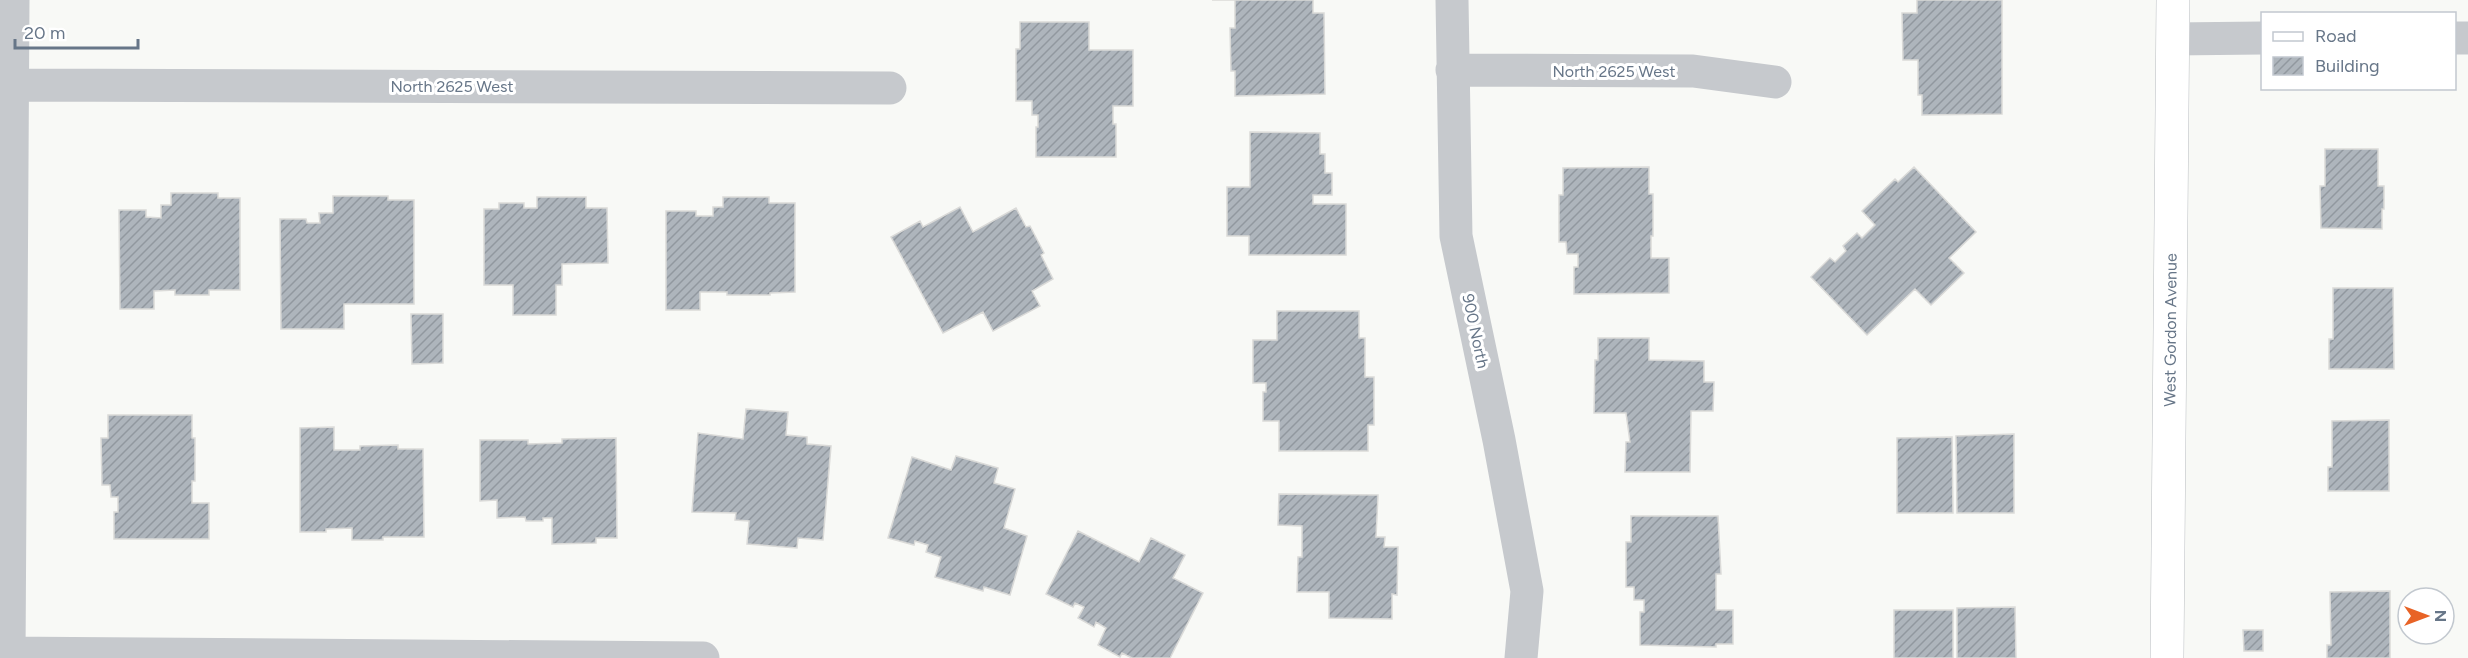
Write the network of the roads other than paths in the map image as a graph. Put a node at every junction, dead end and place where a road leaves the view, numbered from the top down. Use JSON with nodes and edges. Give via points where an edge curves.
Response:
{"nodes":[{"id":1,"x":13,"y":0,"type":"edge"},
{"id":2,"x":1452,"y":0,"type":"edge"},
{"id":3,"x":2173,"y":0,"type":"edge"},
{"id":4,"x":2261,"y":38,"type":"edge"},
{"id":5,"x":2173,"y":39,"type":"junction"},
{"id":6,"x":1452,"y":70,"type":"junction"},
{"id":7,"x":1775,"y":82,"type":"dead end"},
{"id":8,"x":13,"y":85,"type":"junction"},
{"id":9,"x":890,"y":88,"type":"dead end"},
{"id":10,"x":6,"y":655,"type":"edge"},
{"id":11,"x":603,"y":657,"type":"edge"},
{"id":12,"x":703,"y":658,"type":"edge"},
{"id":13,"x":1521,"y":658,"type":"edge"},
{"id":14,"x":2167,"y":658,"type":"edge"}],
"edges":[{"from":1,"to":8,"type":"street"},
{"from":2,"to":6,"type":"street","name":"900 North"},
{"from":3,"to":5,"type":"main road","name":"West Gordon Avenue"},
{"from":4,"to":5,"type":"street"},
{"from":5,"to":14,"type":"main road","name":"West Gordon Avenue"},
{"from":6,"to":7,"type":"street","name":"North 2625 West","via":[[1693,71]]},
{"from":6,"to":13,"type":"street","name":"900 North","via":[[1456,236],[1527,591]]},
{"from":8,"to":9,"type":"street","name":"North 2625 West"},
{"from":8,"to":10,"type":"street"},
{"from":10,"to":11,"type":"street"},
{"from":11,"to":12,"type":"street"}]}
